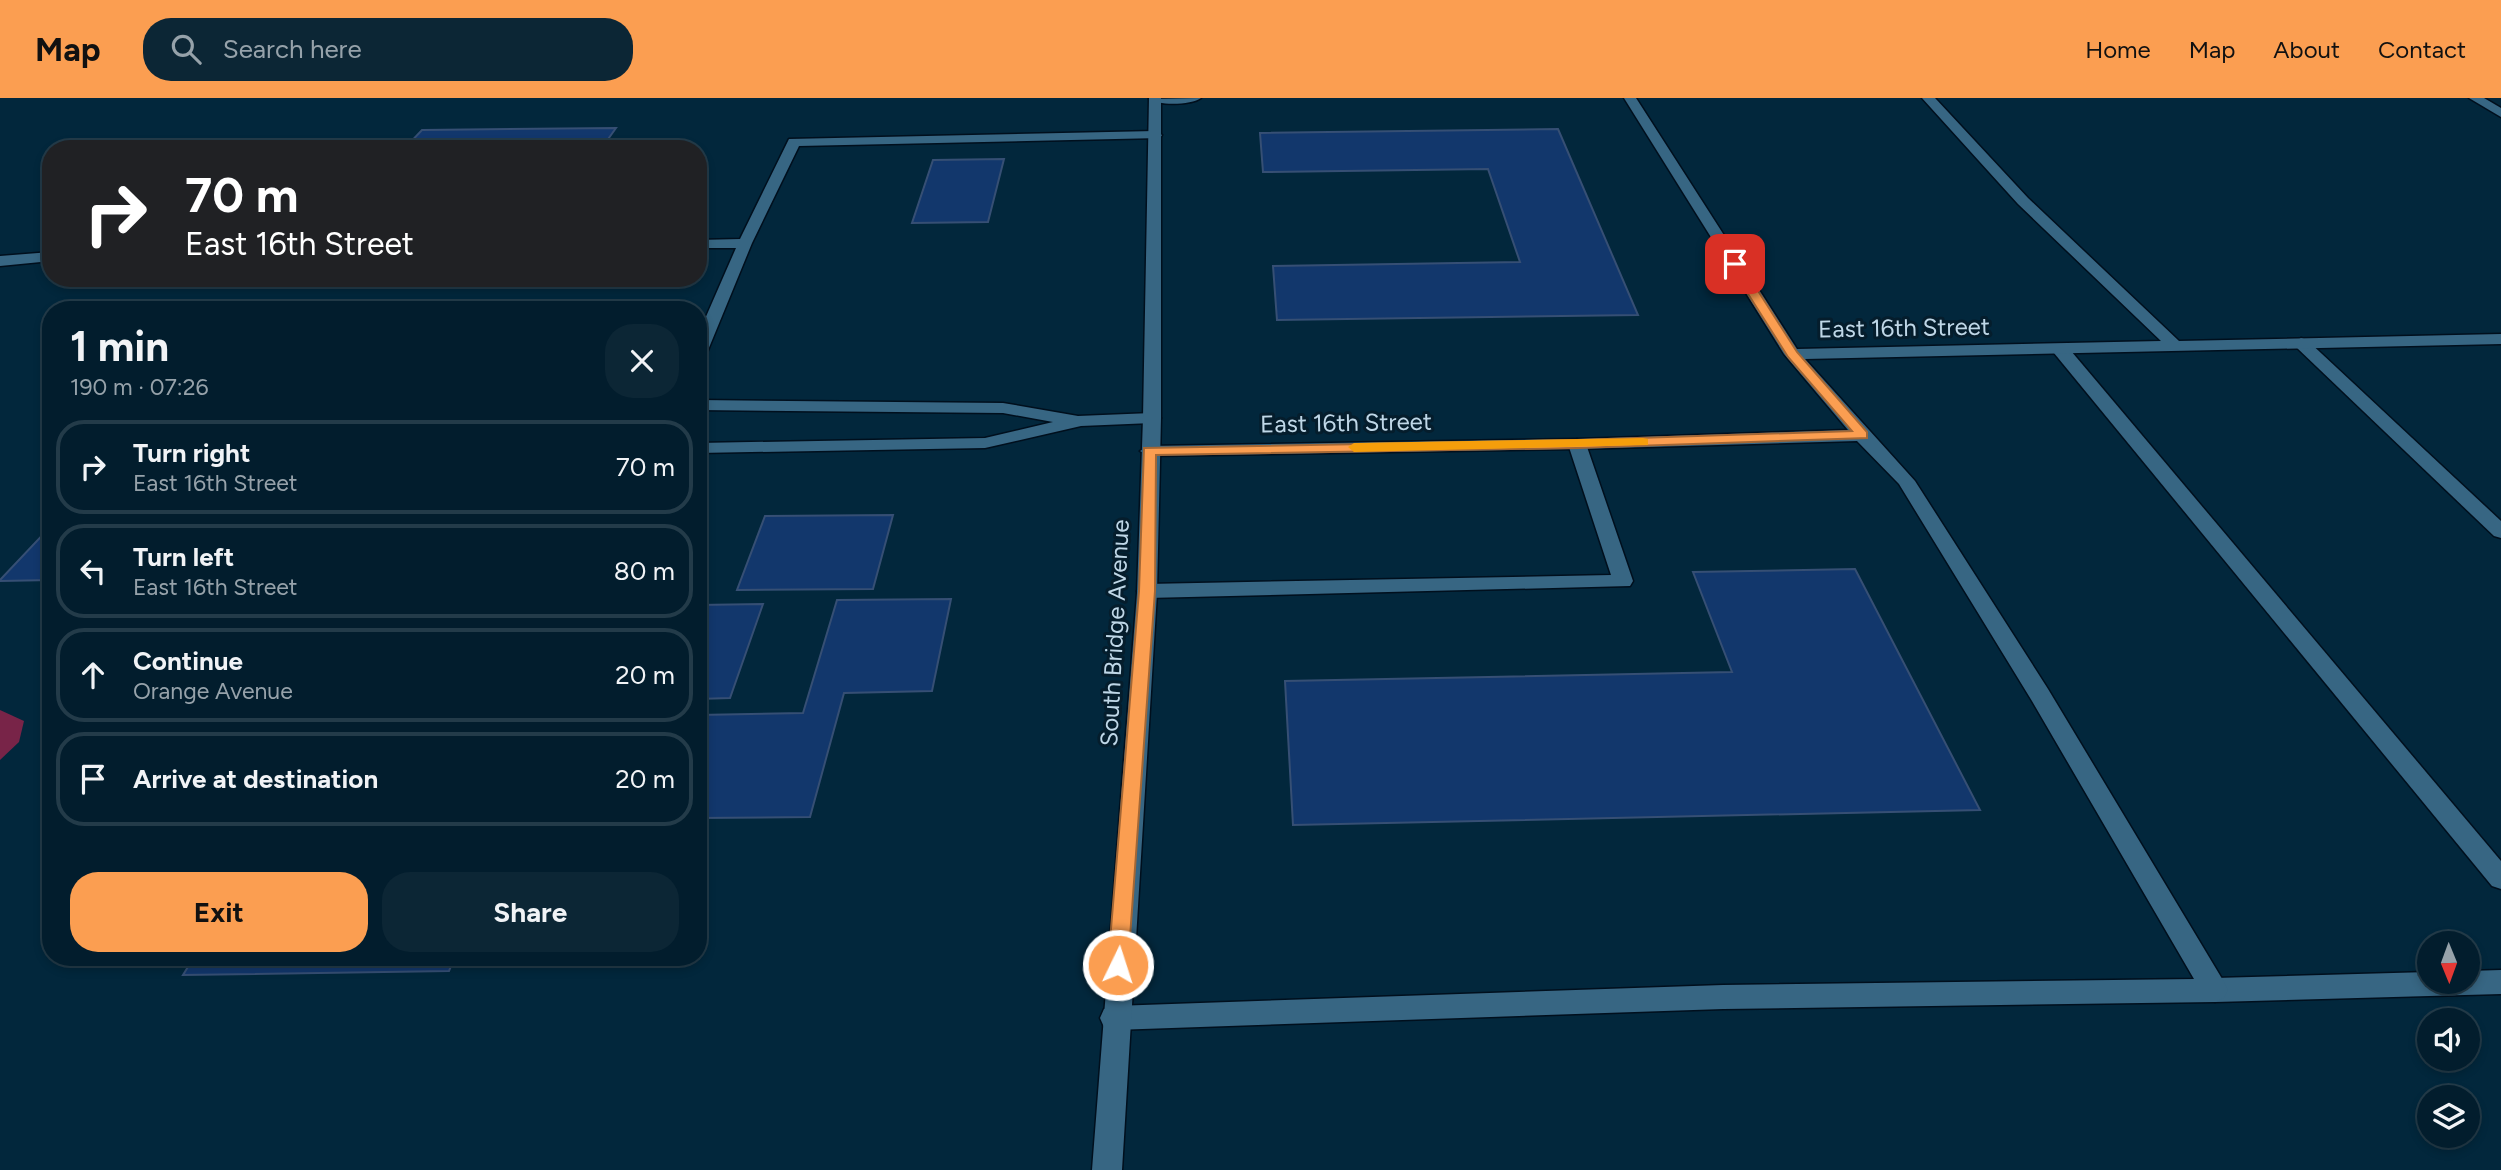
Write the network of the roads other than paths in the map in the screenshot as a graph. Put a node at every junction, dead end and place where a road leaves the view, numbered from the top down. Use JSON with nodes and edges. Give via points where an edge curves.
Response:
{"nodes":[{"id":1,"x":1155,"y":98,"type":"edge"},
{"id":2,"x":1195,"y":98,"type":"edge"},
{"id":3,"x":1630,"y":98,"type":"edge"},
{"id":4,"x":1928,"y":98,"type":"edge"},
{"id":5,"x":2475,"y":98,"type":"edge"},
{"id":6,"x":2501,"y":113,"type":"edge"},
{"id":7,"x":1155,"y":135,"type":"junction"},
{"id":8,"x":745,"y":243,"type":"junction"},
{"id":9,"x":707,"y":244,"type":"edge"},
{"id":10,"x":42,"y":257,"type":"edge"},
{"id":11,"x":0,"y":261,"type":"edge"},
{"id":12,"x":707,"y":334,"type":"edge"},
{"id":13,"x":2501,"y":339,"type":"edge"},
{"id":14,"x":2301,"y":343,"type":"junction"},
{"id":15,"x":2176,"y":347,"type":"junction"},
{"id":16,"x":2060,"y":349,"type":"junction"},
{"id":17,"x":1792,"y":354,"type":"junction"},
{"id":18,"x":707,"y":405,"type":"edge"},
{"id":19,"x":1152,"y":418,"type":"junction"},
{"id":20,"x":1080,"y":421,"type":"junction"},
{"id":21,"x":1862,"y":435,"type":"junction"},
{"id":22,"x":1577,"y":444,"type":"junction"},
{"id":23,"x":707,"y":448,"type":"edge"},
{"id":24,"x":1149,"y":451,"type":"junction"},
{"id":25,"x":2501,"y":532,"type":"edge"},
{"id":26,"x":1147,"y":591,"type":"junction"},
{"id":27,"x":2501,"y":879,"type":"edge"},
{"id":28,"x":2501,"y":982,"type":"edge"},
{"id":29,"x":2215,"y":990,"type":"junction"},
{"id":30,"x":1114,"y":1018,"type":"junction"},
{"id":31,"x":1107,"y":1170,"type":"edge"}],
"edges":[{"from":1,"to":2,"type":"street"},
{"from":1,"to":7,"type":"street","name":"South Bridge Avenue"},
{"from":3,"to":17,"type":"street"},
{"from":4,"to":15,"type":"street","via":[[2023,201]]},
{"from":5,"to":6,"type":"street"},
{"from":7,"to":8,"type":"street","via":[[794,142]]},
{"from":7,"to":19,"type":"street","name":"South Bridge Avenue"},
{"from":8,"to":9,"type":"street"},
{"from":8,"to":12,"type":"street"},
{"from":10,"to":11,"type":"street"},
{"from":13,"to":14,"type":"street","name":"East 16th Street"},
{"from":14,"to":15,"type":"street","name":"East 16th Street"},
{"from":14,"to":25,"type":"street"},
{"from":15,"to":16,"type":"street","name":"East 16th Street"},
{"from":16,"to":17,"type":"street","name":"East 16th Street"},
{"from":16,"to":27,"type":"street"},
{"from":17,"to":21,"type":"street","name":"East 16th Street"},
{"from":18,"to":20,"type":"street","via":[[1003,408]]},
{"from":19,"to":20,"type":"street"},
{"from":19,"to":24,"type":"street","name":"South Bridge Avenue"},
{"from":20,"to":23,"type":"street","via":[[985,443]]},
{"from":21,"to":22,"type":"street","name":"East 16th Street"},
{"from":21,"to":29,"type":"street","via":[[1906,481]]},
{"from":22,"to":24,"type":"street","name":"East 16th Street"},
{"from":22,"to":26,"type":"street","via":[[1623,581]]},
{"from":24,"to":26,"type":"street","name":"South Bridge Avenue"},
{"from":26,"to":30,"type":"street","name":"South Bridge Avenue"},
{"from":28,"to":29,"type":"street"},
{"from":29,"to":30,"type":"street","via":[[1709,998]]},
{"from":30,"to":31,"type":"street","name":"South Bridge Avenue"}]}
